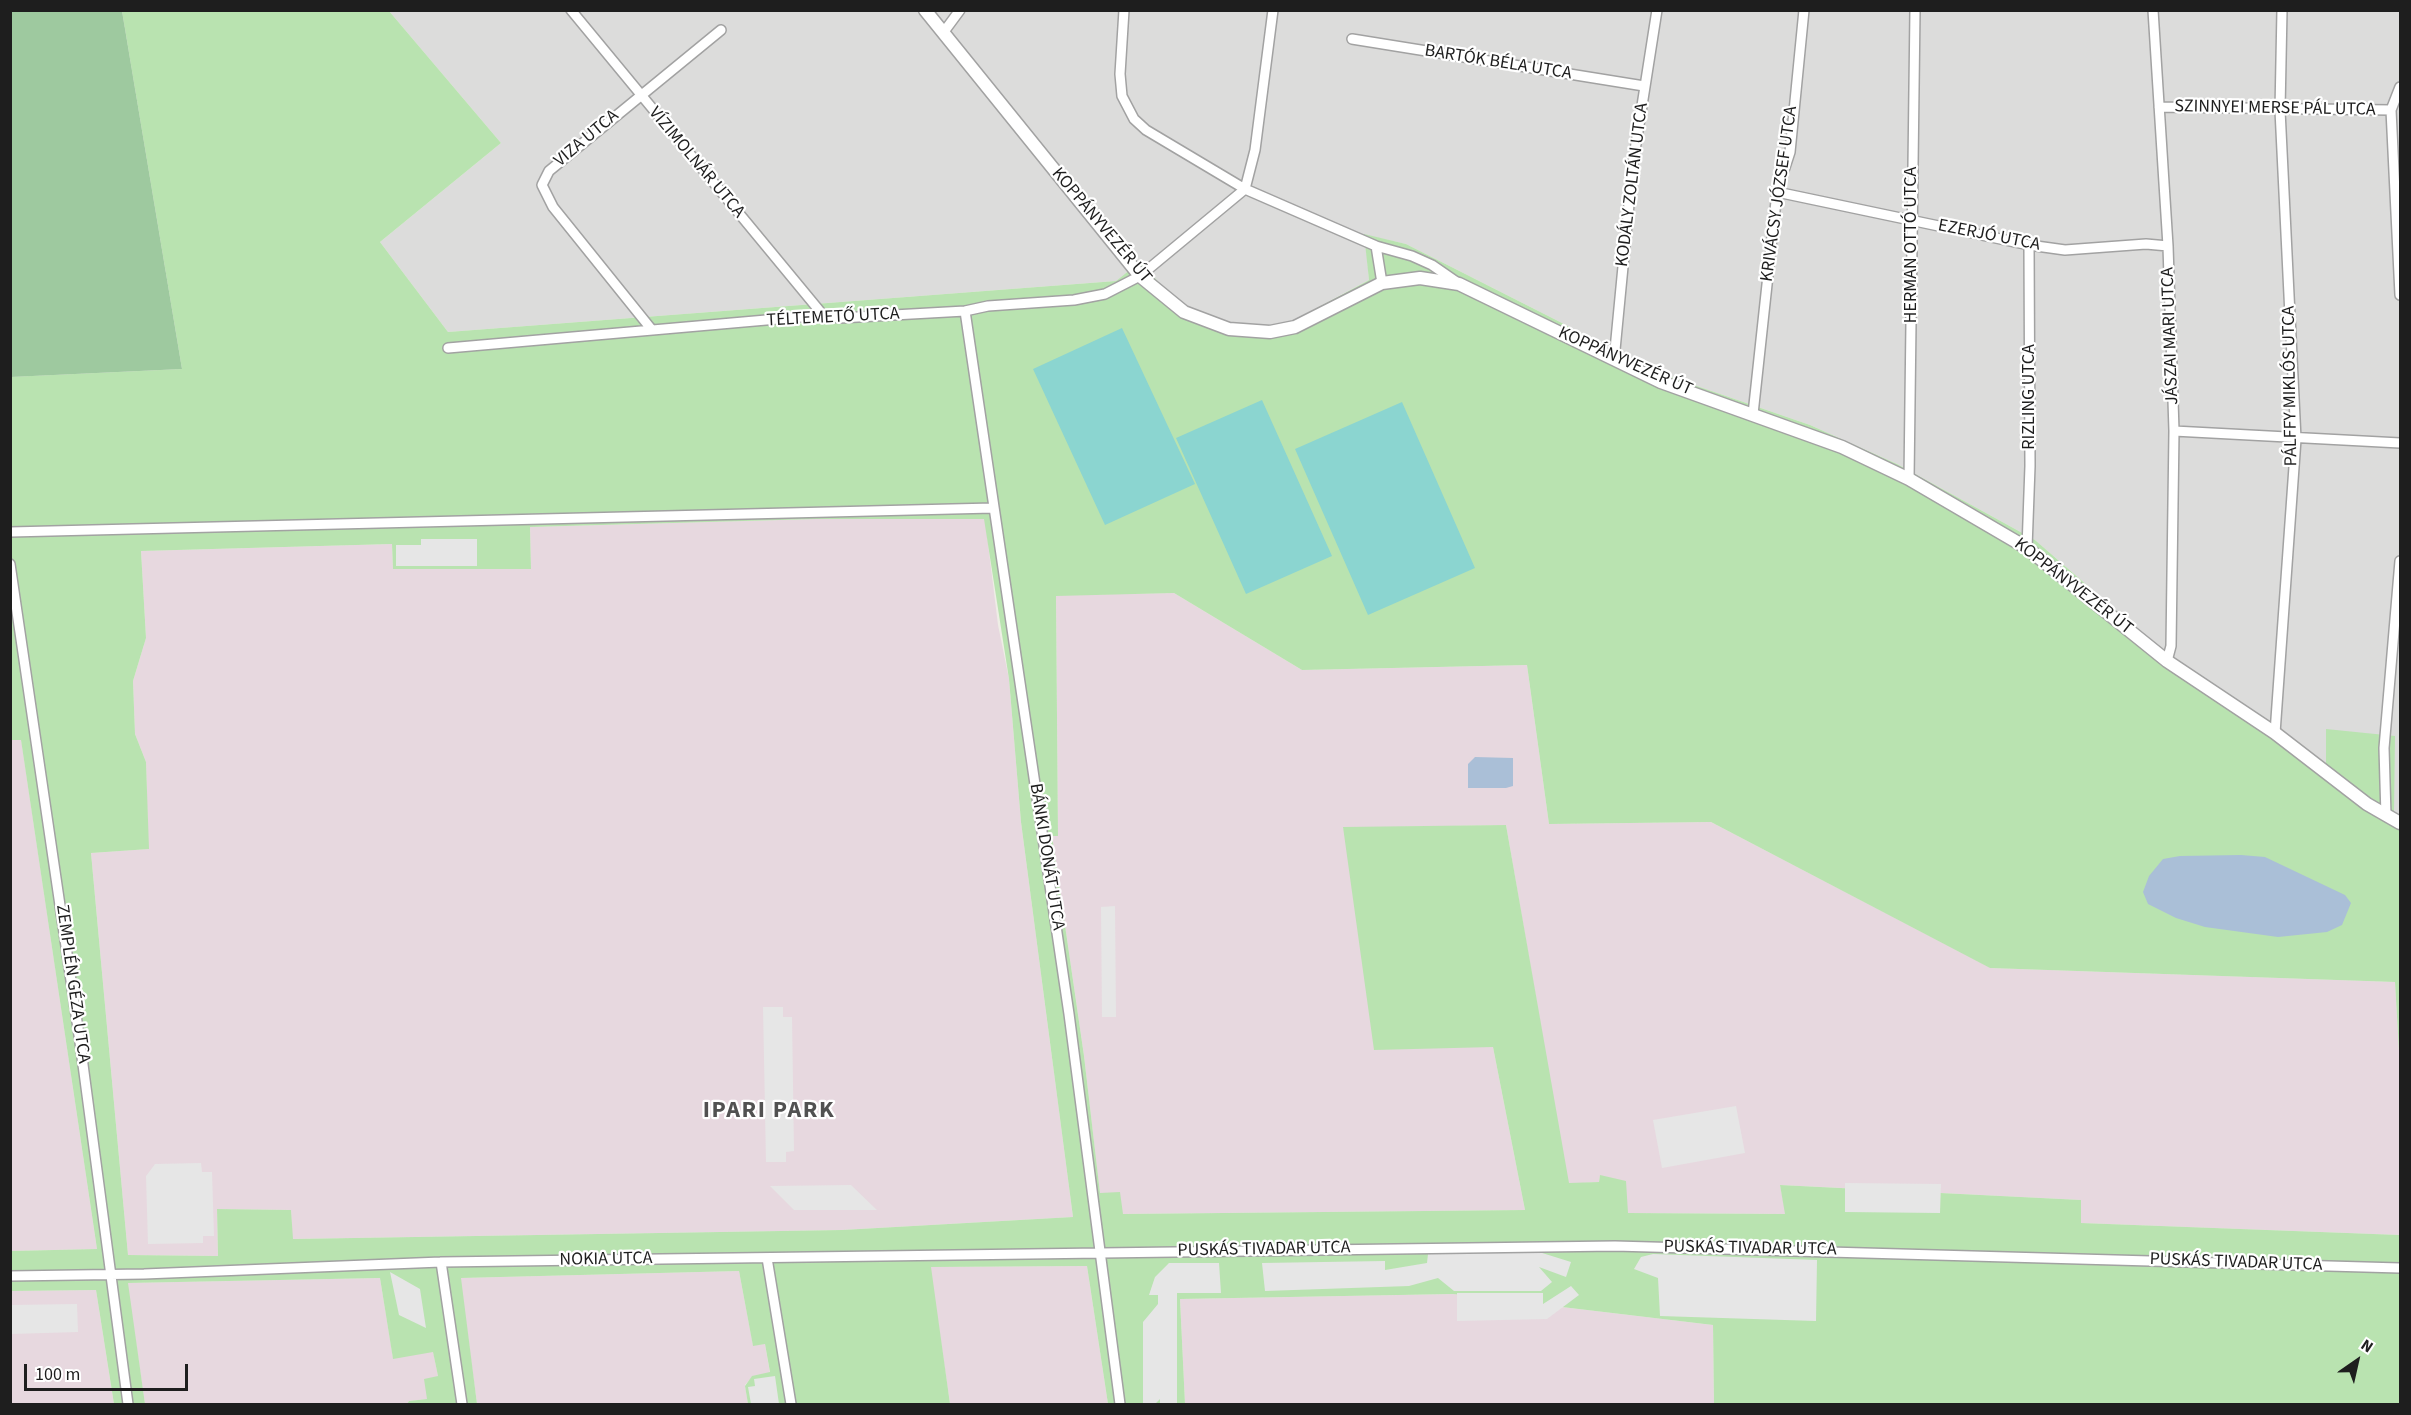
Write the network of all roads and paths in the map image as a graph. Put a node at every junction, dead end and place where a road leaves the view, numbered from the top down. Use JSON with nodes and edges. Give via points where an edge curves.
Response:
{"nodes":[{"id":1,"x":570,"y":10,"type":"edge"},
{"id":2,"x":925,"y":10,"type":"edge"},
{"id":3,"x":960,"y":10,"type":"edge"},
{"id":4,"x":1124,"y":10,"type":"edge"},
{"id":5,"x":1273,"y":10,"type":"edge"},
{"id":6,"x":1657,"y":10,"type":"edge"},
{"id":7,"x":1804,"y":10,"type":"edge"},
{"id":8,"x":1916,"y":10,"type":"edge"},
{"id":9,"x":2153,"y":10,"type":"edge"},
{"id":10,"x":2282,"y":10,"type":"edge"},
{"id":11,"x":721,"y":30,"type":"dead end"},
{"id":12,"x":943,"y":33,"type":"junction"},
{"id":13,"x":1352,"y":39,"type":"dead end"},
{"id":14,"x":1644,"y":86,"type":"junction"},
{"id":15,"x":2400,"y":90,"type":"edge"},
{"id":16,"x":639,"y":95,"type":"junction"},
{"id":17,"x":2160,"y":107,"type":"junction"},
{"id":18,"x":2280,"y":110,"type":"junction"},
{"id":19,"x":2391,"y":110,"type":"junction"},
{"id":20,"x":1245,"y":189,"type":"junction"},
{"id":21,"x":1777,"y":192,"type":"junction"},
{"id":22,"x":1913,"y":221,"type":"junction"},
{"id":23,"x":2029,"y":245,"type":"junction"},
{"id":24,"x":1376,"y":246,"type":"junction"},
{"id":25,"x":2168,"y":246,"type":"junction"},
{"id":26,"x":1140,"y":276,"type":"junction"},
{"id":27,"x":1382,"y":283,"type":"junction"},
{"id":28,"x":1459,"y":284,"type":"junction"},
{"id":29,"x":2400,"y":295,"type":"edge"},
{"id":30,"x":965,"y":311,"type":"junction"},
{"id":31,"x":823,"y":315,"type":"junction"},
{"id":32,"x":652,"y":330,"type":"junction"},
{"id":33,"x":448,"y":348,"type":"dead end"},
{"id":34,"x":1614,"y":360,"type":"junction"},
{"id":35,"x":1753,"y":414,"type":"junction"},
{"id":36,"x":2174,"y":431,"type":"junction"},
{"id":37,"x":2296,"y":439,"type":"junction"},
{"id":38,"x":2400,"y":443,"type":"edge"},
{"id":39,"x":1909,"y":479,"type":"junction"},
{"id":40,"x":993,"y":508,"type":"junction"},
{"id":41,"x":10,"y":532,"type":"edge"},
{"id":42,"x":2027,"y":548,"type":"junction"},
{"id":43,"x":2400,"y":561,"type":"edge"},
{"id":44,"x":10,"y":564,"type":"edge"},
{"id":45,"x":2167,"y":661,"type":"junction"},
{"id":46,"x":2275,"y":733,"type":"junction"},
{"id":47,"x":2386,"y":816,"type":"junction"},
{"id":48,"x":2400,"y":823,"type":"edge"},
{"id":49,"x":1100,"y":1254,"type":"junction"},
{"id":50,"x":767,"y":1258,"type":"junction"},
{"id":51,"x":441,"y":1262,"type":"junction"},
{"id":52,"x":2400,"y":1268,"type":"edge"},
{"id":53,"x":112,"y":1275,"type":"junction"},
{"id":54,"x":10,"y":1276,"type":"edge"},
{"id":55,"x":129,"y":1404,"type":"edge"},
{"id":56,"x":462,"y":1404,"type":"edge"},
{"id":57,"x":791,"y":1404,"type":"edge"},
{"id":58,"x":1120,"y":1404,"type":"edge"}],
"edges":[{"from":1,"to":16,"type":"street","name":"VÍZIMOLNÁR UTCA"},
{"from":2,"to":12,"type":"street","name":"KOPPÁNYVEZÉR ÚT"},
{"from":3,"to":12,"type":"street"},
{"from":4,"to":20,"type":"street","via":[[1121,88],[1134,119],[1162,142]]},
{"from":5,"to":20,"type":"street","via":[[1255,150]]},
{"from":6,"to":14,"type":"street","name":"KODÁLY ZOLTÁN UTCA"},
{"from":7,"to":21,"type":"street","name":"KRIVÁCSY JÓZSEF UTCA","via":[[1790,152]]},
{"from":8,"to":22,"type":"street","name":"HERMAN OTTÓ UTCA"},
{"from":9,"to":17,"type":"street","name":"JÁSZAI MARI UTCA"},
{"from":10,"to":18,"type":"street","name":"PÁLFFY MIKLÓS UTCA"},
{"from":11,"to":16,"type":"street","name":"VIZA UTCA"},
{"from":12,"to":26,"type":"street","name":"KOPPÁNYVEZÉR ÚT"},
{"from":13,"to":14,"type":"street","name":"BARTÓK BÉLA UTCA"},
{"from":14,"to":34,"type":"street","name":"KODÁLY ZOLTÁN UTCA","via":[[1632,163]]},
{"from":15,"to":19,"type":"street"},
{"from":16,"to":31,"type":"street","name":"VÍZIMOLNÁR UTCA"},
{"from":16,"to":32,"type":"street","name":"VIZA UTCA","via":[[549,171],[542,185],[553,207]]},
{"from":17,"to":18,"type":"street","name":"SZINNYEI MERSE PÁL UTCA"},
{"from":17,"to":25,"type":"street","name":"JÁSZAI MARI UTCA"},
{"from":18,"to":19,"type":"street","name":"SZINNYEI MERSE PÁL UTCA"},
{"from":18,"to":37,"type":"street","name":"PÁLFFY MIKLÓS UTCA"},
{"from":19,"to":29,"type":"street"},
{"from":20,"to":24,"type":"street"},
{"from":20,"to":26,"type":"street","name":"TÉLTEMETŐ UTCA"},
{"from":21,"to":22,"type":"street","name":"EZERJÓ UTCA"},
{"from":21,"to":35,"type":"street","name":"KRIVÁCSY JÓZSEF UTCA"},
{"from":22,"to":23,"type":"street","name":"EZERJÓ UTCA"},
{"from":22,"to":39,"type":"street","name":"HERMAN OTTÓ UTCA"},
{"from":23,"to":25,"type":"street","name":"EZERJÓ UTCA","via":[[2065,250]]},
{"from":23,"to":42,"type":"street","name":"RIZLING UTCA"},
{"from":24,"to":27,"type":"street"},
{"from":24,"to":28,"type":"street","via":[[1432,265]]},
{"from":25,"to":36,"type":"street","name":"JÁSZAI MARI UTCA"},
{"from":26,"to":27,"type":"street","name":"KOPPÁNYVEZÉR ÚT","via":[[1184,312],[1240,332],[1295,327]]},
{"from":26,"to":30,"type":"street","name":"TÉLTEMETŐ UTCA","via":[[1092,297]]},
{"from":27,"to":28,"type":"street","name":"KOPPÁNYVEZÉR ÚT","via":[[1420,278]]},
{"from":28,"to":34,"type":"street","name":"KOPPÁNYVEZÉR ÚT"},
{"from":30,"to":31,"type":"street","name":"TÉLTEMETŐ UTCA","via":[[840,318]]},
{"from":30,"to":40,"type":"street","name":"BÁNKI DONÁT UTCA"},
{"from":31,"to":32,"type":"street","name":"TÉLTEMETŐ UTCA"},
{"from":32,"to":33,"type":"street","name":"TÉLTEMETŐ UTCA"},
{"from":34,"to":35,"type":"street","name":"KOPPÁNYVEZÉR ÚT","via":[[1661,382]]},
{"from":35,"to":39,"type":"street","name":"KOPPÁNYVEZÉR ÚT","via":[[1842,447]]},
{"from":36,"to":37,"type":"street"},
{"from":36,"to":45,"type":"street","name":"JÁSZAI MARI UTCA","via":[[2171,646]]},
{"from":37,"to":38,"type":"street"},
{"from":37,"to":46,"type":"street","name":"PÁLFFY MIKLÓS UTCA"},
{"from":39,"to":42,"type":"street","name":"KOPPÁNYVEZÉR ÚT"},
{"from":40,"to":41,"type":"street"},
{"from":40,"to":49,"type":"street","name":"BÁNKI DONÁT UTCA","via":[[1069,1014]]},
{"from":42,"to":45,"type":"street","name":"KOPPÁNYVEZÉR ÚT"},
{"from":43,"to":47,"type":"street","via":[[2384,748]]},
{"from":44,"to":53,"type":"street","name":"ZEMPLÉN GÉZA UTCA"},
{"from":45,"to":46,"type":"street","name":"KOPPÁNYVEZÉR ÚT"},
{"from":46,"to":47,"type":"street","name":"KOPPÁNYVEZÉR ÚT"},
{"from":47,"to":48,"type":"street","name":"KOPPÁNYVEZÉR ÚT"},
{"from":49,"to":50,"type":"street","name":"NOKIA UTCA"},
{"from":49,"to":52,"type":"street","name":"PUSKÁS TIVADAR UTCA","via":[[1615,1246]]},
{"from":49,"to":58,"type":"street","name":"BÁNKI DONÁT UTCA"},
{"from":50,"to":51,"type":"street","name":"NOKIA UTCA"},
{"from":50,"to":57,"type":"street"},
{"from":51,"to":53,"type":"street","name":"NOKIA UTCA"},
{"from":51,"to":56,"type":"street"},
{"from":53,"to":54,"type":"street","name":"NOKIA UTCA"},
{"from":53,"to":55,"type":"street","name":"ZEMPLÉN GÉZA UTCA"}]}
